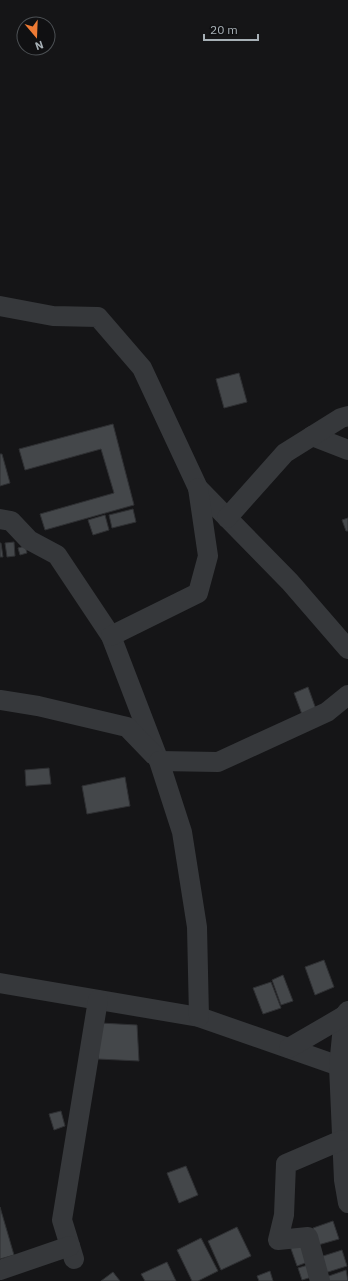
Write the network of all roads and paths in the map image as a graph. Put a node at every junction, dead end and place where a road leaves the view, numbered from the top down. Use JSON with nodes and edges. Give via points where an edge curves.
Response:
{"nodes":[{"id":1,"x":0,"y":306,"type":"edge"},
{"id":2,"x":348,"y":416,"type":"edge"},
{"id":3,"x":312,"y":436,"type":"junction"},
{"id":4,"x":348,"y":450,"type":"edge"},
{"id":5,"x":198,"y":488,"type":"junction"},
{"id":6,"x":227,"y":518,"type":"junction"},
{"id":7,"x":0,"y":519,"type":"edge"},
{"id":8,"x":111,"y":636,"type":"junction"},
{"id":9,"x":348,"y":649,"type":"edge"},
{"id":10,"x":348,"y":695,"type":"edge"},
{"id":11,"x":0,"y":700,"type":"edge"},
{"id":12,"x":159,"y":761,"type":"junction"},
{"id":13,"x":0,"y":983,"type":"edge"},
{"id":14,"x":98,"y":1000,"type":"junction"},
{"id":15,"x":346,"y":1013,"type":"edge"},
{"id":16,"x":200,"y":1017,"type":"junction"},
{"id":17,"x":289,"y":1048,"type":"junction"},
{"id":18,"x":343,"y":1067,"type":"edge"},
{"id":19,"x":342,"y":1140,"type":"junction"},
{"id":20,"x":346,"y":1179,"type":"edge"},
{"id":21,"x":348,"y":1203,"type":"edge"},
{"id":22,"x":0,"y":1270,"type":"edge"},
{"id":23,"x":320,"y":1281,"type":"edge"}],
"edges":[{"from":1,"to":5,"type":"street","via":[[53,316],[98,317],[142,368]]},
{"from":2,"to":3,"type":"street"},
{"from":3,"to":4,"type":"street"},
{"from":3,"to":6,"type":"street","via":[[284,453]]},
{"from":5,"to":6,"type":"street"},
{"from":5,"to":8,"type":"street","via":[[208,556],[198,593]]},
{"from":6,"to":9,"type":"street","via":[[290,582]]},
{"from":7,"to":8,"type":"street","via":[[11,521],[29,540],[57,555]]},
{"from":8,"to":12,"type":"street"},
{"from":10,"to":12,"type":"street","via":[[327,712],[218,762]]},
{"from":11,"to":12,"type":"street","via":[[38,706],[127,727]]},
{"from":12,"to":16,"type":"street","via":[[182,832],[197,927]]},
{"from":13,"to":14,"type":"street"},
{"from":14,"to":16,"type":"street"},
{"from":14,"to":22,"type":"street","via":[[62,1220],[72,1253]]},
{"from":15,"to":17,"type":"street"},
{"from":15,"to":18,"type":"street"},
{"from":16,"to":17,"type":"street"},
{"from":17,"to":18,"type":"street"},
{"from":18,"to":19,"type":"street"},
{"from":19,"to":20,"type":"street"},
{"from":19,"to":23,"type":"street","via":[[286,1164],[284,1215],[278,1240],[308,1237]]},
{"from":20,"to":21,"type":"street"}]}
